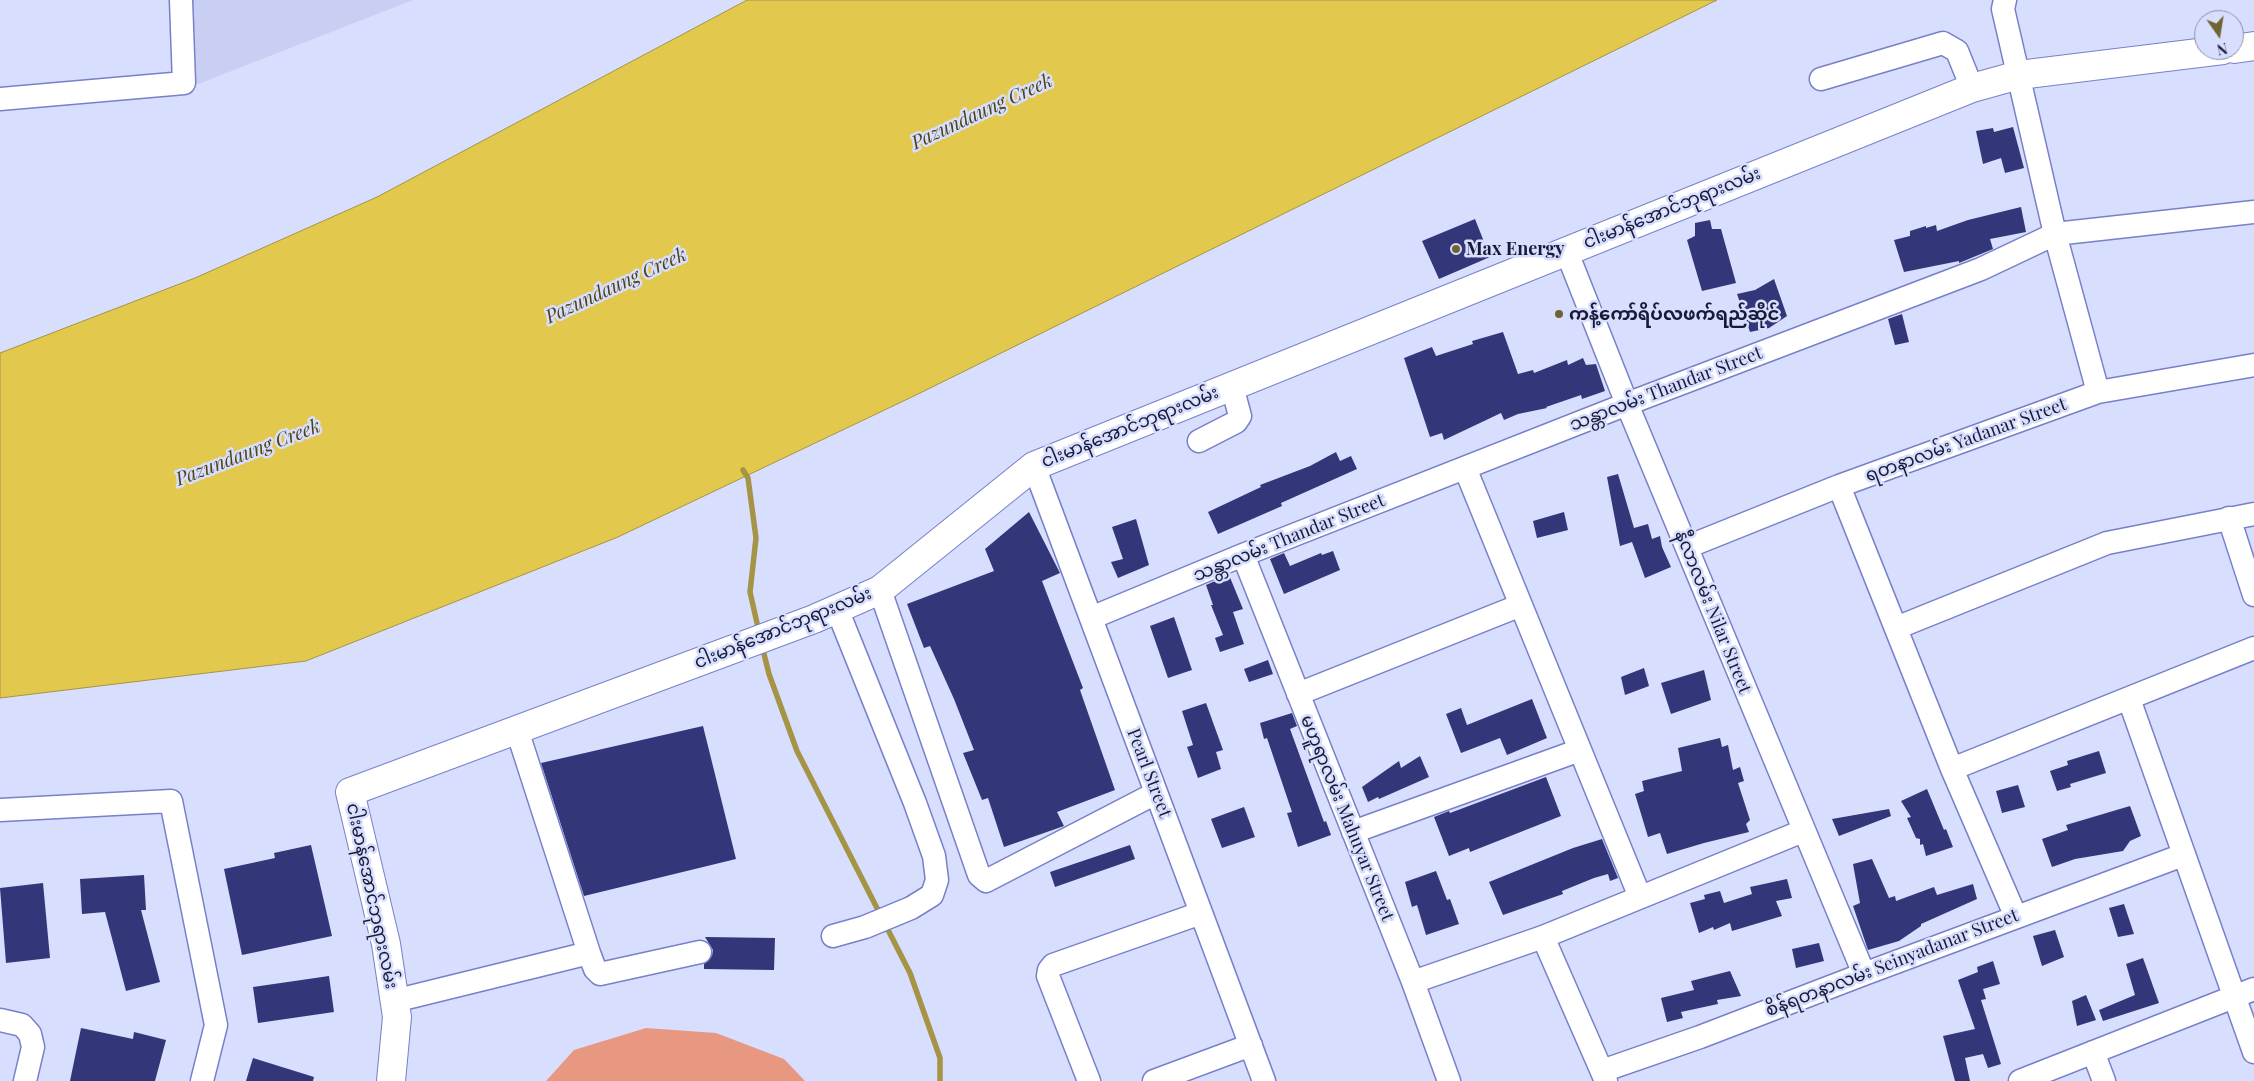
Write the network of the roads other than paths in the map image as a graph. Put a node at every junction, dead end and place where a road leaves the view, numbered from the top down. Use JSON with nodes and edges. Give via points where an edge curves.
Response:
{"nodes":[{"id":1,"x":181,"y":0,"type":"edge"},
{"id":2,"x":2004,"y":0,"type":"edge"},
{"id":3,"x":2194,"y":54,"type":"edge"},
{"id":4,"x":2019,"y":75,"type":"junction"},
{"id":5,"x":1821,"y":79,"type":"dead end"},
{"id":6,"x":1972,"y":88,"type":"junction"},
{"id":7,"x":0,"y":99,"type":"edge"},
{"id":8,"x":2254,"y":212,"type":"edge"},
{"id":9,"x":2055,"y":234,"type":"junction"},
{"id":10,"x":1566,"y":250,"type":"junction"},
{"id":11,"x":2254,"y":365,"type":"edge"},
{"id":12,"x":1232,"y":386,"type":"junction"},
{"id":13,"x":2098,"y":392,"type":"junction"},
{"id":14,"x":1627,"y":404,"type":"junction"},
{"id":15,"x":1199,"y":441,"type":"dead end"},
{"id":16,"x":1034,"y":466,"type":"junction"},
{"id":17,"x":1465,"y":468,"type":"junction"},
{"id":18,"x":1839,"y":486,"type":"junction"},
{"id":19,"x":2254,"y":514,"type":"edge"},
{"id":20,"x":2229,"y":518,"type":"junction"},
{"id":21,"x":1686,"y":548,"type":"junction"},
{"id":22,"x":1243,"y":556,"type":"junction"},
{"id":23,"x":880,"y":590,"type":"junction"},
{"id":24,"x":2254,"y":595,"type":"edge"},
{"id":25,"x":1521,"y":605,"type":"junction"},
{"id":26,"x":837,"y":609,"type":"junction"},
{"id":27,"x":1091,"y":618,"type":"junction"},
{"id":28,"x":1896,"y":628,"type":"junction"},
{"id":29,"x":2254,"y":648,"type":"edge"},
{"id":30,"x":1298,"y":694,"type":"junction"},
{"id":31,"x":2129,"y":699,"type":"junction"},
{"id":32,"x":517,"y":730,"type":"junction"},
{"id":33,"x":1580,"y":750,"type":"junction"},
{"id":34,"x":1952,"y":769,"type":"junction"},
{"id":35,"x":1156,"y":793,"type":"junction"},
{"id":36,"x":0,"y":810,"type":"edge"},
{"id":37,"x":1803,"y":831,"type":"junction"},
{"id":38,"x":1353,"y":832,"type":"junction"},
{"id":39,"x":2183,"y":856,"type":"junction"},
{"id":40,"x":1640,"y":897,"type":"junction"},
{"id":41,"x":1201,"y":913,"type":"junction"},
{"id":42,"x":2016,"y":916,"type":"junction"},
{"id":43,"x":833,"y":936,"type":"dead end"},
{"id":44,"x":1543,"y":937,"type":"junction"},
{"id":45,"x":700,"y":952,"type":"dead end"},
{"id":46,"x":590,"y":953,"type":"junction"},
{"id":47,"x":1864,"y":974,"type":"junction"},
{"id":48,"x":1413,"y":982,"type":"junction"},
{"id":49,"x":2244,"y":993,"type":"edge"},
{"id":50,"x":394,"y":1001,"type":"junction"},
{"id":51,"x":0,"y":1020,"type":"edge"},
{"id":52,"x":1252,"y":1045,"type":"junction"},
{"id":53,"x":2093,"y":1052,"type":"junction"},
{"id":54,"x":2254,"y":1052,"type":"edge"},
{"id":55,"x":1604,"y":1076,"type":"edge"},
{"id":56,"x":25,"y":1081,"type":"edge"},
{"id":57,"x":202,"y":1081,"type":"edge"},
{"id":58,"x":390,"y":1081,"type":"edge"},
{"id":59,"x":1089,"y":1081,"type":"edge"},
{"id":60,"x":1154,"y":1081,"type":"edge"},
{"id":61,"x":1264,"y":1081,"type":"edge"},
{"id":62,"x":1449,"y":1081,"type":"edge"},
{"id":63,"x":2020,"y":1081,"type":"edge"},
{"id":64,"x":2104,"y":1081,"type":"edge"}],
"edges":[{"from":1,"to":7,"type":"street","via":[[184,83]]},
{"from":2,"to":4,"type":"street","via":[[2003,9]]},
{"from":3,"to":4,"type":"main road","name":"ငါးမာန်အောင်ဘုရားလမ်း"},
{"from":4,"to":6,"type":"main road","name":"ငါးမာန်အောင်ဘုရားလမ်း"},
{"from":4,"to":9,"type":"street"},
{"from":5,"to":6,"type":"street","via":[[1943,43],[1957,51]]},
{"from":6,"to":10,"type":"main road","name":"ငါးမာန်အောင်ဘုရားလမ်း"},
{"from":8,"to":9,"type":"street","name":"သန္တာလမ်း Thandar Street"},
{"from":9,"to":13,"type":"street"},
{"from":9,"to":14,"type":"street","name":"သန္တာလမ်း Thandar Street","via":[[1981,268]]},
{"from":10,"to":12,"type":"main road","name":"ငါးမာန်အောင်ဘုရားလမ်း"},
{"from":10,"to":14,"type":"street","name":"နီလာလမ်း Nilar Street"},
{"from":11,"to":13,"type":"street","name":"ရတနာလမ်း Yadanar Street"},
{"from":12,"to":15,"type":"street","via":[[1240,416],[1236,422]]},
{"from":12,"to":16,"type":"main road","name":"ငါးမာန်အောင်ဘုရားလမ်း"},
{"from":13,"to":18,"type":"street","name":"ရတနာလမ်း Yadanar Street"},
{"from":14,"to":17,"type":"street","name":"သန္တာလမ်း Thandar Street"},
{"from":14,"to":21,"type":"street","name":"နီလာလမ်း Nilar Street"},
{"from":16,"to":23,"type":"main road","name":"ငါးမာန်အောင်ဘုရားလမ်း"},
{"from":16,"to":27,"type":"street","name":"Pearl Street"},
{"from":17,"to":22,"type":"street","name":"သန္တာလမ်း Thandar Street"},
{"from":17,"to":25,"type":"street"},
{"from":18,"to":21,"type":"street","name":"ရတနာလမ်း Yadanar Street"},
{"from":18,"to":28,"type":"street"},
{"from":19,"to":20,"type":"street"},
{"from":20,"to":24,"type":"street"},
{"from":20,"to":28,"type":"street","via":[[2107,543]]},
{"from":21,"to":37,"type":"street","name":"နီလာလမ်း Nilar Street"},
{"from":22,"to":27,"type":"street","name":"သန္တာလမ်း Thandar Street"},
{"from":22,"to":30,"type":"street","name":"မဟူရာလမ်း Mahuyar Street"},
{"from":23,"to":26,"type":"main road","name":"ငါးမာန်အောင်ဘုရားလမ်း"},
{"from":23,"to":35,"type":"street","via":[[979,875],[986,881]]},
{"from":25,"to":30,"type":"street"},
{"from":25,"to":33,"type":"street"},
{"from":26,"to":32,"type":"main road","name":"ငါးမာန်အောင်ဘုရားလမ်း"},
{"from":26,"to":43,"type":"street","via":[[934,856],[937,880],[932,895],[893,916]]},
{"from":27,"to":35,"type":"street","name":"Pearl Street"},
{"from":28,"to":34,"type":"street"},
{"from":29,"to":31,"type":"street"},
{"from":30,"to":38,"type":"street","name":"မဟူရာလမ်း Mahuyar Street"},
{"from":31,"to":34,"type":"street"},
{"from":31,"to":39,"type":"street"},
{"from":32,"to":46,"type":"street"},
{"from":32,"to":50,"type":"main road","name":"ငါးမာန်အောင်ဘုရားလမ်း","via":[[350,792],[386,944]]},
{"from":33,"to":38,"type":"street"},
{"from":33,"to":40,"type":"street"},
{"from":34,"to":42,"type":"street"},
{"from":35,"to":41,"type":"street","name":"Pearl Street"},
{"from":36,"to":57,"type":"street","via":[[171,801],[216,1025]]},
{"from":37,"to":40,"type":"street"},
{"from":37,"to":47,"type":"street","name":"နီလာလမ်း Nilar Street"},
{"from":38,"to":48,"type":"street","name":"မဟူရာလမ်း Mahuyar Street"},
{"from":39,"to":42,"type":"street","name":"စိန်ရတနာလမ်း Seinyadanar Street"},
{"from":39,"to":49,"type":"street"},
{"from":40,"to":44,"type":"street"},
{"from":41,"to":52,"type":"street","name":"Pearl Street"},
{"from":41,"to":59,"type":"street","via":[[1053,965],[1049,970],[1048,976]]},
{"from":42,"to":47,"type":"street","name":"စိန်ရတနာလမ်း Seinyadanar Street"},
{"from":44,"to":48,"type":"street"},
{"from":44,"to":55,"type":"street"},
{"from":45,"to":46,"type":"street","via":[[600,974]]},
{"from":46,"to":50,"type":"street"},
{"from":47,"to":55,"type":"street","name":"စိန်ရတနာလမ်း Seinyadanar Street"},
{"from":48,"to":62,"type":"street","name":"မဟူရာလမ်း Mahuyar Street"},
{"from":49,"to":53,"type":"street"},
{"from":49,"to":54,"type":"street"},
{"from":50,"to":58,"type":"main road","name":"ငါးမာန်အောင်ဘုရားလမ်း","via":[[396,1017]]},
{"from":51,"to":56,"type":"street","via":[[22,1025],[30,1034],[33,1047]]},
{"from":52,"to":60,"type":"street"},
{"from":52,"to":61,"type":"street","name":"Pearl Street"},
{"from":53,"to":63,"type":"street"},
{"from":53,"to":64,"type":"street"}]}
